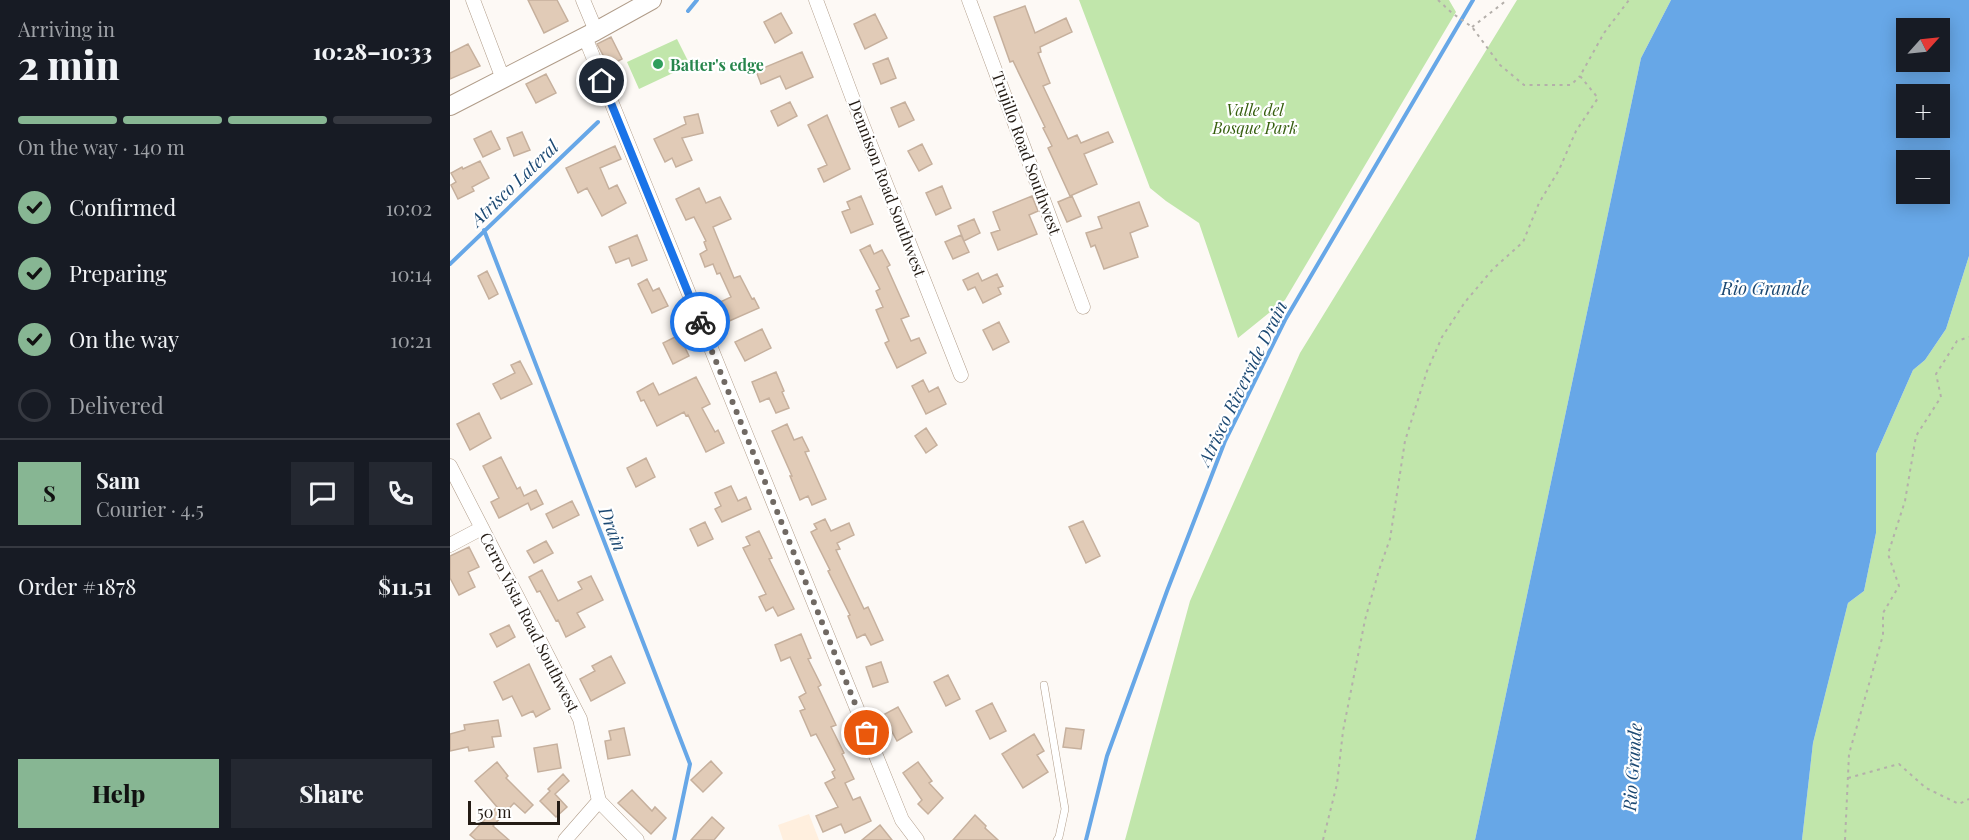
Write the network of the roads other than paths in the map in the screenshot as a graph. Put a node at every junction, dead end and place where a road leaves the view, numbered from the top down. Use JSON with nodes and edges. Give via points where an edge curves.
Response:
{"nodes":[{"id":1,"x":472,"y":0,"type":"edge"},
{"id":2,"x":583,"y":0,"type":"edge"},
{"id":3,"x":652,"y":0,"type":"edge"},
{"id":4,"x":816,"y":0,"type":"edge"},
{"id":5,"x":969,"y":0,"type":"edge"},
{"id":6,"x":590,"y":34,"type":"junction"},
{"id":7,"x":503,"y":79,"type":"junction"},
{"id":8,"x":450,"y":106,"type":"edge"},
{"id":9,"x":1083,"y":307,"type":"dead end"},
{"id":10,"x":961,"y":375,"type":"dead end"},
{"id":11,"x":450,"y":466,"type":"edge"},
{"id":12,"x":482,"y":528,"type":"junction"},
{"id":13,"x":450,"y":545,"type":"edge"},
{"id":14,"x":1044,"y":685,"type":"dead end"},
{"id":15,"x":599,"y":801,"type":"junction"},
{"id":16,"x":565,"y":840,"type":"edge"},
{"id":17,"x":638,"y":840,"type":"edge"},
{"id":18,"x":917,"y":840,"type":"edge"},
{"id":19,"x":1057,"y":840,"type":"edge"}],
"edges":[{"from":1,"to":7,"type":"street"},
{"from":2,"to":6,"type":"street"},
{"from":3,"to":6,"type":"street"},
{"from":4,"to":10,"type":"street","name":"Dennison Road Southwest"},
{"from":5,"to":9,"type":"street","name":"Trujillo Road Southwest"},
{"from":6,"to":7,"type":"street"},
{"from":6,"to":18,"type":"street","via":[[902,820]]},
{"from":7,"to":8,"type":"street"},
{"from":11,"to":12,"type":"street","name":"Cerro Vista Road Southwest"},
{"from":12,"to":13,"type":"street"},
{"from":12,"to":15,"type":"street","name":"Cerro Vista Road Southwest","via":[[580,719]]},
{"from":14,"to":19,"type":"lane","via":[[1065,809]]},
{"from":15,"to":16,"type":"street"},
{"from":15,"to":17,"type":"street"}]}
